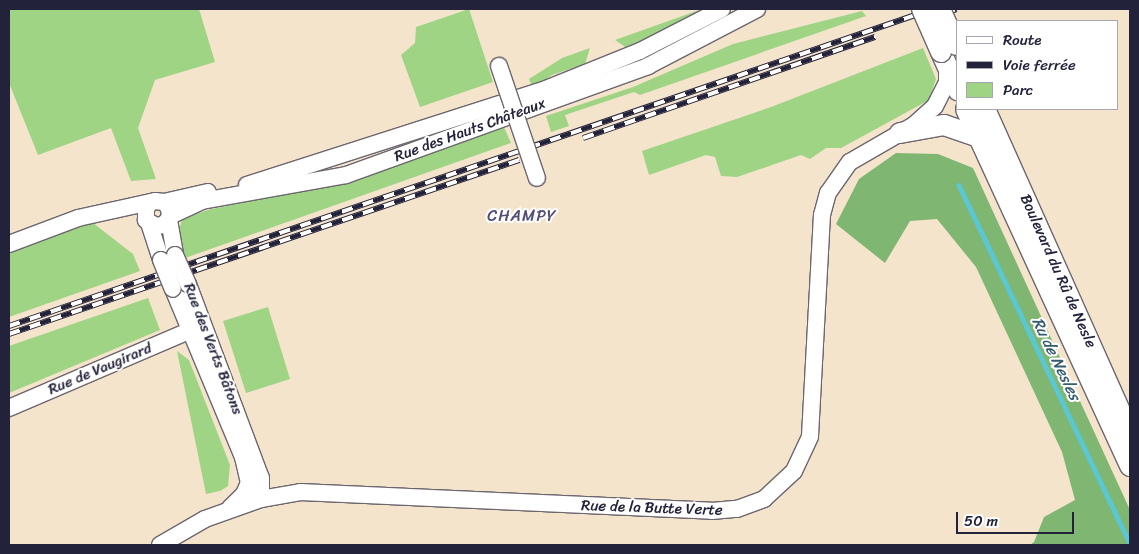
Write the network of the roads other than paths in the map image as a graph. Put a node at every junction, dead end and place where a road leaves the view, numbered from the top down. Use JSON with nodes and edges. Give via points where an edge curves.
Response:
{"nodes":[{"id":1,"x":722,"y":9,"type":"edge"},
{"id":2,"x":757,"y":9,"type":"edge"},
{"id":3,"x":922,"y":9,"type":"edge"},
{"id":4,"x":940,"y":9,"type":"edge"},
{"id":5,"x":950,"y":53,"type":"edge"},
{"id":6,"x":499,"y":66,"type":"dead end"},
{"id":7,"x":956,"y":81,"type":"edge"},
{"id":8,"x":966,"y":110,"type":"edge"},
{"id":9,"x":986,"y":110,"type":"edge"},
{"id":10,"x":900,"y":133,"type":"junction"},
{"id":11,"x":979,"y":136,"type":"junction"},
{"id":12,"x":537,"y":178,"type":"dead end"},
{"id":13,"x":112,"y":210,"type":"junction"},
{"id":14,"x":164,"y":210,"type":"junction"},
{"id":15,"x":148,"y":221,"type":"junction"},
{"id":16,"x":9,"y":244,"type":"edge"},
{"id":17,"x":168,"y":258,"type":"junction"},
{"id":18,"x":180,"y":287,"type":"junction"},
{"id":19,"x":190,"y":330,"type":"junction"},
{"id":20,"x":9,"y":408,"type":"edge"},
{"id":21,"x":1130,"y":433,"type":"edge"},
{"id":22,"x":243,"y":458,"type":"junction"},
{"id":23,"x":1130,"y":466,"type":"edge"},
{"id":24,"x":261,"y":478,"type":"junction"},
{"id":25,"x":300,"y":492,"type":"junction"},
{"id":26,"x":261,"y":498,"type":"junction"},
{"id":27,"x":228,"y":510,"type":"junction"},
{"id":28,"x":160,"y":545,"type":"edge"}],
"edges":[{"from":1,"to":14,"type":"street","name":"Rue des Hauts Châteaux","via":[[640,51],[546,89]]},
{"from":2,"to":14,"type":"street","name":"Rue des Hauts Châteaux","via":[[648,66],[346,175]]},
{"from":3,"to":5,"type":"main road","bridge":true},
{"from":4,"to":5,"type":"main road","bridge":true},
{"from":5,"to":7,"type":"main road"},
{"from":5,"to":10,"type":"street","name":"Rue de la Butte Verte","via":[[947,82],[941,98],[923,119]]},
{"from":6,"to":12,"type":"street","bridge":true},
{"from":8,"to":11,"type":"main road"},
{"from":9,"to":21,"type":"main road","name":"Boulevard du Rû de Nesle"},
{"from":10,"to":11,"type":"main road","via":[[944,125]]},
{"from":10,"to":25,"type":"street","name":"Rue de la Butte Verte","via":[[850,162],[834,183],[824,204],[810,436],[794,471],[764,499],[737,509],[712,511]]},
{"from":11,"to":23,"type":"main road"},
{"from":13,"to":14,"type":"street","name":"Rue des Hauts Châteaux"},
{"from":13,"to":15,"type":"street","name":"Rue des Hauts Châteaux","via":[[133,212]]},
{"from":13,"to":16,"type":"street","name":"Rue des Hauts Châteaux","via":[[61,224]]},
{"from":14,"to":15,"type":"street","via":[[160,226]]},
{"from":14,"to":15,"type":"street","via":[[146,208]]},
{"from":14,"to":17,"type":"street","name":"Rue des Verts Bâtons"},
{"from":15,"to":17,"type":"street","name":"Rue des Verts Bâtons"},
{"from":17,"to":18,"type":"street","name":"Rue des Verts Bâtons","bridge":true},
{"from":18,"to":19,"type":"street","name":"Rue des Verts Bâtons"},
{"from":18,"to":24,"type":"street","name":"Rue des Verts Bâtons"},
{"from":19,"to":20,"type":"street","name":"Rue de Vaugirard"},
{"from":19,"to":22,"type":"street","name":"Rue des Verts Bâtons"},
{"from":22,"to":26,"type":"street","name":"Rue des Verts Bâtons"},
{"from":22,"to":27,"type":"street","name":"Rue des Verts Bâtons","via":[[249,483],[244,494]]},
{"from":24,"to":25,"type":"street","via":[[279,493]]},
{"from":24,"to":26,"type":"street","name":"Rue des Verts Bâtons"},
{"from":25,"to":26,"type":"street","name":"Rue de la Butte Verte"},
{"from":26,"to":27,"type":"street","name":"Rue de la Butte Verte"},
{"from":27,"to":28,"type":"street","name":"Rue de la Butte Verte","via":[[205,519]]}]}
